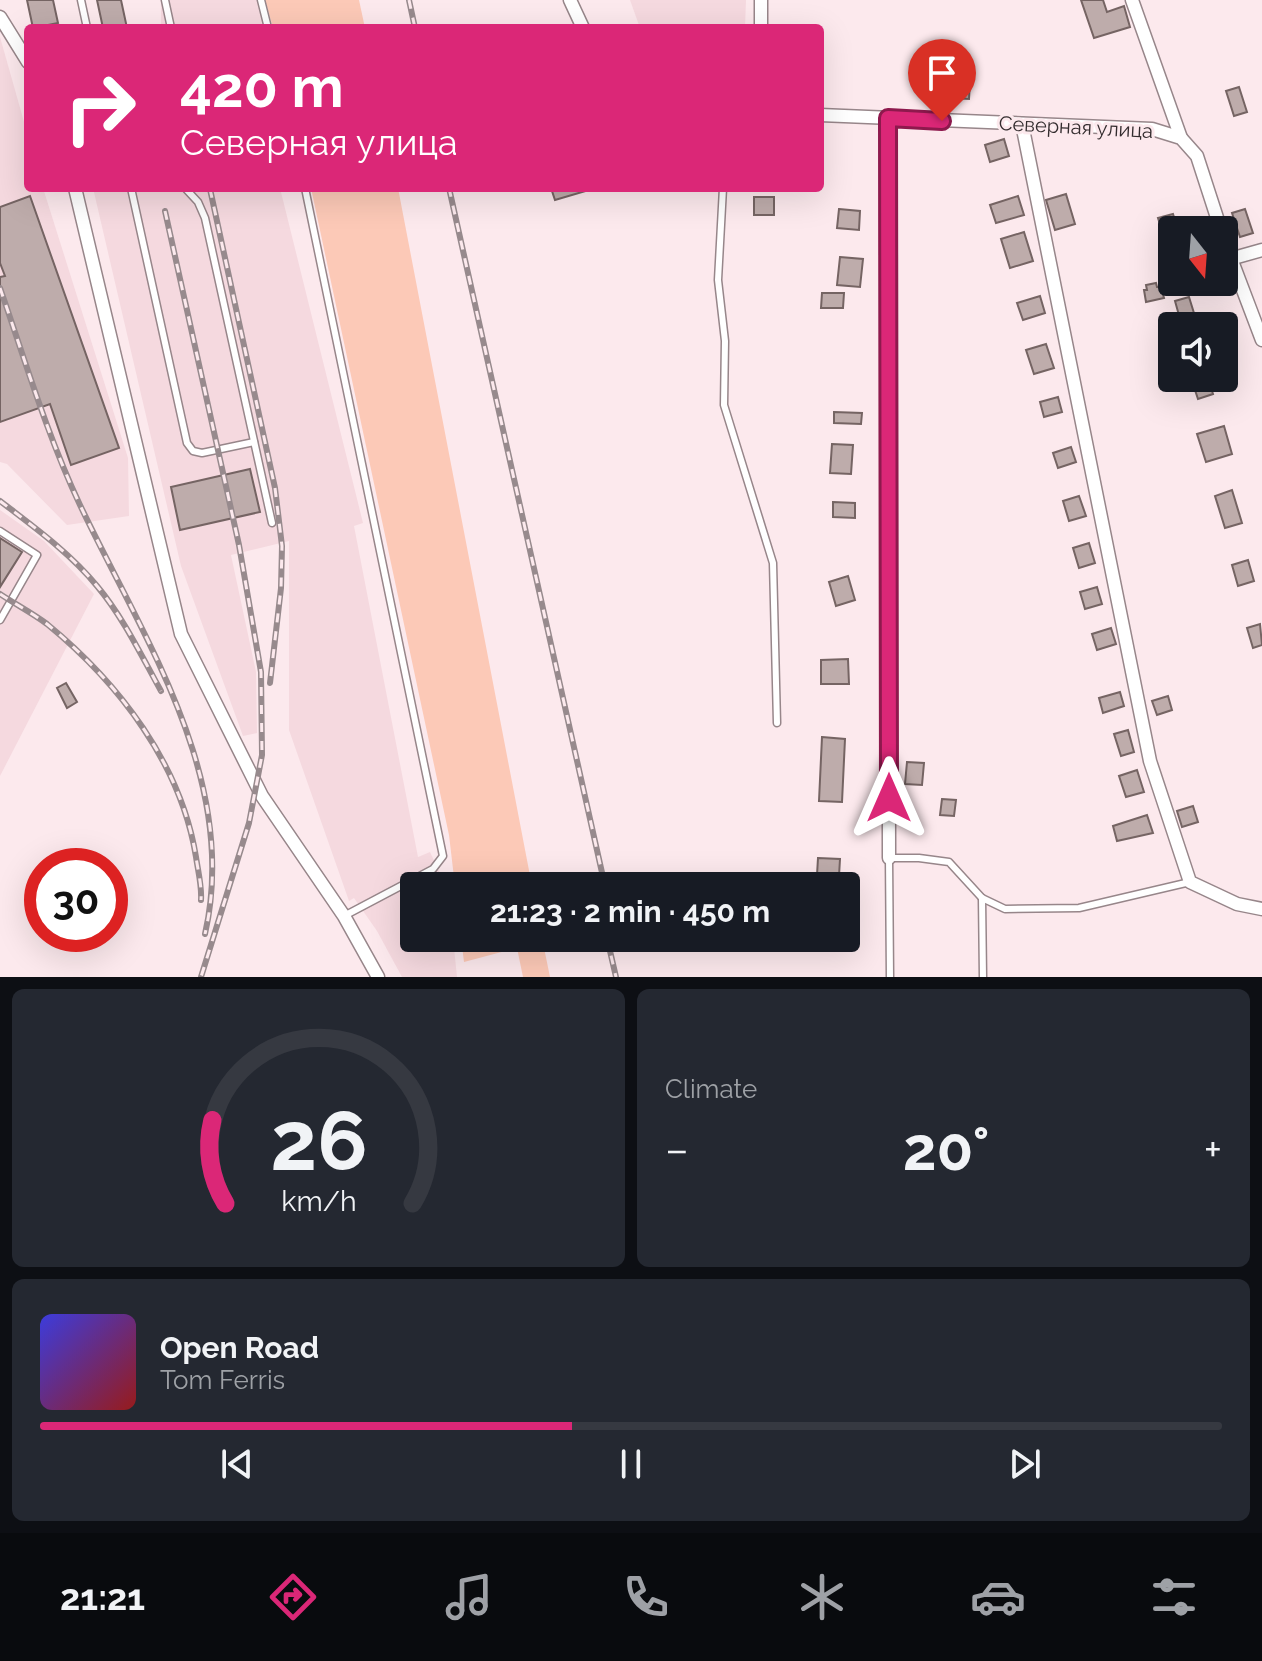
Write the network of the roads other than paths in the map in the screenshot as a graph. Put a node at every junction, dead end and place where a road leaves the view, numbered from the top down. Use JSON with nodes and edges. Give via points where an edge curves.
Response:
{"nodes":[{"id":1,"x":81,"y":0,"type":"edge"},
{"id":2,"x":165,"y":0,"type":"edge"},
{"id":3,"x":261,"y":0,"type":"edge"},
{"id":4,"x":570,"y":0,"type":"edge"},
{"id":5,"x":761,"y":0,"type":"edge"},
{"id":6,"x":1132,"y":0,"type":"edge"},
{"id":7,"x":0,"y":17,"type":"edge"},
{"id":8,"x":86,"y":24,"type":"edge"},
{"id":9,"x":170,"y":24,"type":"edge"},
{"id":10,"x":267,"y":24,"type":"edge"},
{"id":11,"x":581,"y":24,"type":"edge"},
{"id":12,"x":761,"y":24,"type":"edge"},
{"id":13,"x":24,"y":56,"type":"edge"},
{"id":14,"x":824,"y":115,"type":"edge"},
{"id":15,"x":888,"y":118,"type":"junction"},
{"id":16,"x":1022,"y":124,"type":"junction"},
{"id":17,"x":1181,"y":138,"type":"junction"},
{"id":18,"x":76,"y":192,"type":"edge"},
{"id":19,"x":132,"y":192,"type":"edge"},
{"id":20,"x":189,"y":192,"type":"edge"},
{"id":21,"x":306,"y":192,"type":"edge"},
{"id":22,"x":723,"y":192,"type":"edge"},
{"id":23,"x":1216,"y":216,"type":"edge"},
{"id":24,"x":1262,"y":250,"type":"edge"},
{"id":25,"x":1238,"y":257,"type":"edge"},
{"id":26,"x":1238,"y":279,"type":"edge"},
{"id":27,"x":1262,"y":340,"type":"edge"},
{"id":28,"x":254,"y":442,"type":"junction"},
{"id":29,"x":272,"y":523,"type":"dead end"},
{"id":30,"x":0,"y":531,"type":"edge"},
{"id":31,"x":0,"y":620,"type":"edge"},
{"id":32,"x":777,"y":723,"type":"dead end"},
{"id":33,"x":889,"y":858,"type":"junction"},
{"id":34,"x":1190,"y":882,"type":"junction"},
{"id":35,"x":982,"y":898,"type":"junction"},
{"id":36,"x":1262,"y":909,"type":"edge"},
{"id":37,"x":344,"y":916,"type":"junction"},
{"id":38,"x":378,"y":977,"type":"edge"},
{"id":39,"x":890,"y":977,"type":"edge"},
{"id":40,"x":983,"y":977,"type":"edge"}],
"edges":[{"from":1,"to":8,"type":"lane"},
{"from":2,"to":9,"type":"lane"},
{"from":3,"to":10,"type":"lane"},
{"from":4,"to":11,"type":"street"},
{"from":5,"to":12,"type":"street"},
{"from":6,"to":17,"type":"street"},
{"from":7,"to":13,"type":"street"},
{"from":14,"to":15,"type":"street","name":"Северная улица"},
{"from":15,"to":16,"type":"street","name":"Северная улица"},
{"from":15,"to":33,"type":"street"},
{"from":16,"to":17,"type":"street","name":"Северная улица","via":[[1152,129]]},
{"from":16,"to":34,"type":"street","via":[[1150,761]]},
{"from":17,"to":23,"type":"street","name":"Северная улица","via":[[1197,156]]},
{"from":18,"to":37,"type":"street","via":[[181,634],[262,796]]},
{"from":19,"to":28,"type":"lane","via":[[187,443],[202,453]]},
{"from":20,"to":28,"type":"lane","via":[[205,218]]},
{"from":21,"to":37,"type":"lane","via":[[443,856],[433,869]]},
{"from":22,"to":32,"type":"lane","via":[[718,280],[725,341],[724,405],[773,563]]},
{"from":24,"to":25,"type":"street"},
{"from":26,"to":27,"type":"street"},
{"from":28,"to":29,"type":"lane"},
{"from":30,"to":31,"type":"lane","via":[[37,555]]},
{"from":33,"to":35,"type":"lane","via":[[949,862]]},
{"from":33,"to":39,"type":"lane"},
{"from":34,"to":35,"type":"lane","via":[[1079,908],[1005,909]]},
{"from":34,"to":36,"type":"street","via":[[1237,904]]},
{"from":35,"to":40,"type":"lane"},
{"from":37,"to":38,"type":"street"}]}
